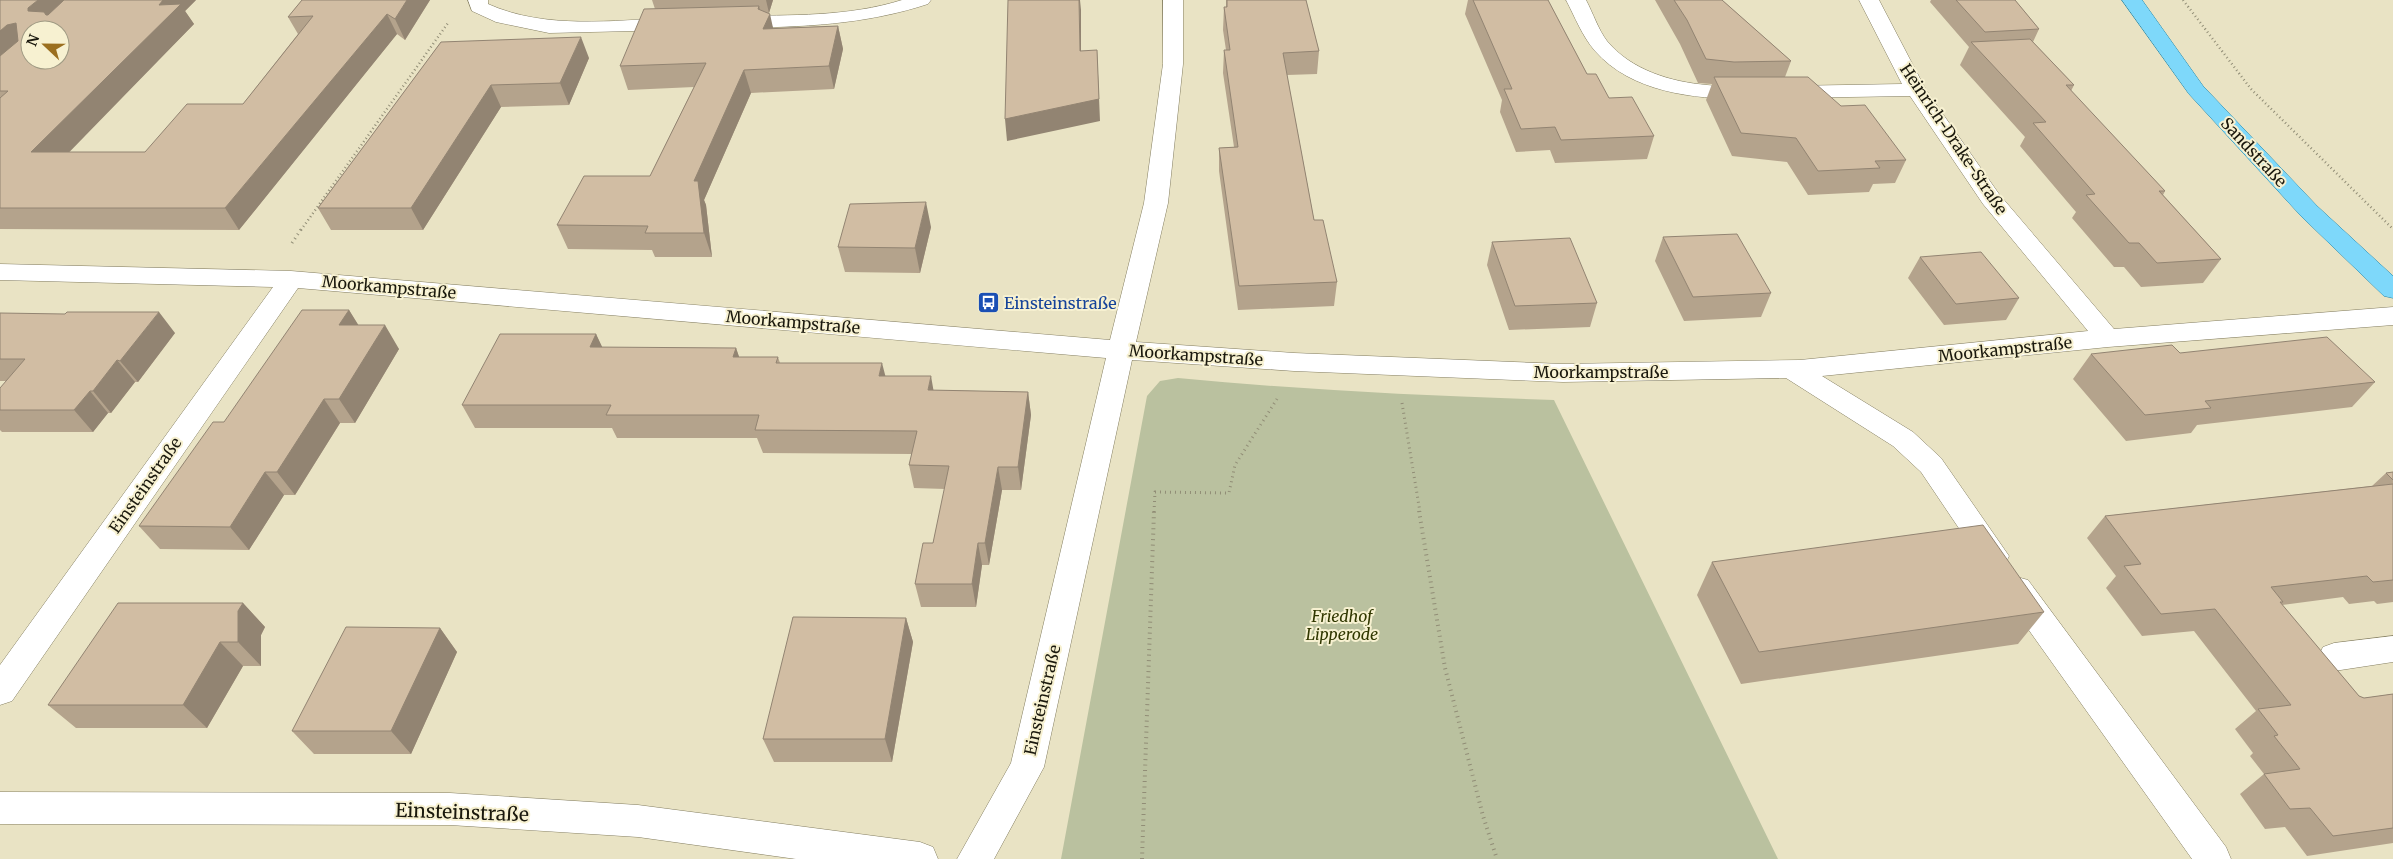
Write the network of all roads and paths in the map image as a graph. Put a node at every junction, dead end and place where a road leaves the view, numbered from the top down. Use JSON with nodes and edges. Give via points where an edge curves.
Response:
{"nodes":[{"id":1,"x":921,"y":0,"type":"edge"},
{"id":2,"x":1173,"y":0,"type":"edge"},
{"id":3,"x":1576,"y":0,"type":"edge"},
{"id":4,"x":1869,"y":0,"type":"edge"},
{"id":5,"x":2132,"y":0,"type":"edge"},
{"id":6,"x":2183,"y":0,"type":"edge"},
{"id":7,"x":479,"y":3,"type":"edge"},
{"id":8,"x":696,"y":23,"type":"edge"},
{"id":9,"x":716,"y":23,"type":"edge"},
{"id":10,"x":1916,"y":90,"type":"junction"},
{"id":11,"x":2393,"y":229,"type":"edge"},
{"id":12,"x":0,"y":272,"type":"edge"},
{"id":13,"x":279,"y":278,"type":"junction"},
{"id":14,"x":2393,"y":290,"type":"edge"},
{"id":15,"x":2393,"y":316,"type":"edge"},
{"id":16,"x":2108,"y":338,"type":"junction"},
{"id":17,"x":1121,"y":350,"type":"junction"},
{"id":18,"x":1294,"y":362,"type":"junction"},
{"id":19,"x":1791,"y":369,"type":"junction"},
{"id":20,"x":1401,"y":395,"type":"dead end"},
{"id":21,"x":2393,"y":649,"type":"edge"},
{"id":22,"x":2334,"y":658,"type":"dead end"},
{"id":23,"x":0,"y":692,"type":"edge"},
{"id":24,"x":0,"y":808,"type":"edge"},
{"id":25,"x":920,"y":859,"type":"edge"},
{"id":26,"x":976,"y":859,"type":"edge"},
{"id":27,"x":1142,"y":859,"type":"edge"},
{"id":28,"x":1497,"y":859,"type":"edge"},
{"id":29,"x":2213,"y":859,"type":"edge"}],
"edges":[{"from":1,"to":9,"type":"street","via":[[885,12],[844,19]]},
{"from":2,"to":17,"type":"street","name":"Einsteinstraße","via":[[1173,64],[1156,202]]},
{"from":3,"to":10,"type":"street","via":[[1601,46],[1619,62],[1652,80],[1717,93]]},
{"from":4,"to":10,"type":"street","name":"Heinrich-Drake-Straße"},
{"from":5,"to":14,"type":"main road","name":"Sandstraße","via":[[2196,90],[2309,210]]},
{"from":6,"to":11,"type":"path","via":[[2251,89]]},
{"from":7,"to":8,"type":"street","via":[[503,18],[549,27]]},
{"from":7,"to":13,"type":"path","via":[[450,19]]},
{"from":10,"to":16,"type":"street","name":"Heinrich-Drake-Straße","via":[[1991,199]]},
{"from":12,"to":13,"type":"street","name":"Moorkampstraße"},
{"from":13,"to":17,"type":"street","name":"Moorkampstraße"},
{"from":13,"to":23,"type":"street","name":"Einsteinstraße"},
{"from":15,"to":16,"type":"street","name":"Moorkampstraße"},
{"from":16,"to":19,"type":"street","name":"Moorkampstraße"},
{"from":17,"to":18,"type":"street","name":"Moorkampstraße"},
{"from":17,"to":26,"type":"street","name":"Einsteinstraße","via":[[1027,767]]},
{"from":18,"to":19,"type":"street","name":"Moorkampstraße","via":[[1563,374]]},
{"from":18,"to":27,"type":"path","via":[[1284,388],[1235,465],[1229,493],[1155,492]]},
{"from":19,"to":29,"type":"street","via":[[1903,439],[1931,465],[2045,630]]},
{"from":20,"to":28,"type":"path","via":[[1445,668]]},
{"from":21,"to":22,"type":"street"},
{"from":24,"to":25,"type":"street","name":"Einsteinstraße","via":[[450,810],[638,821]]}]}
